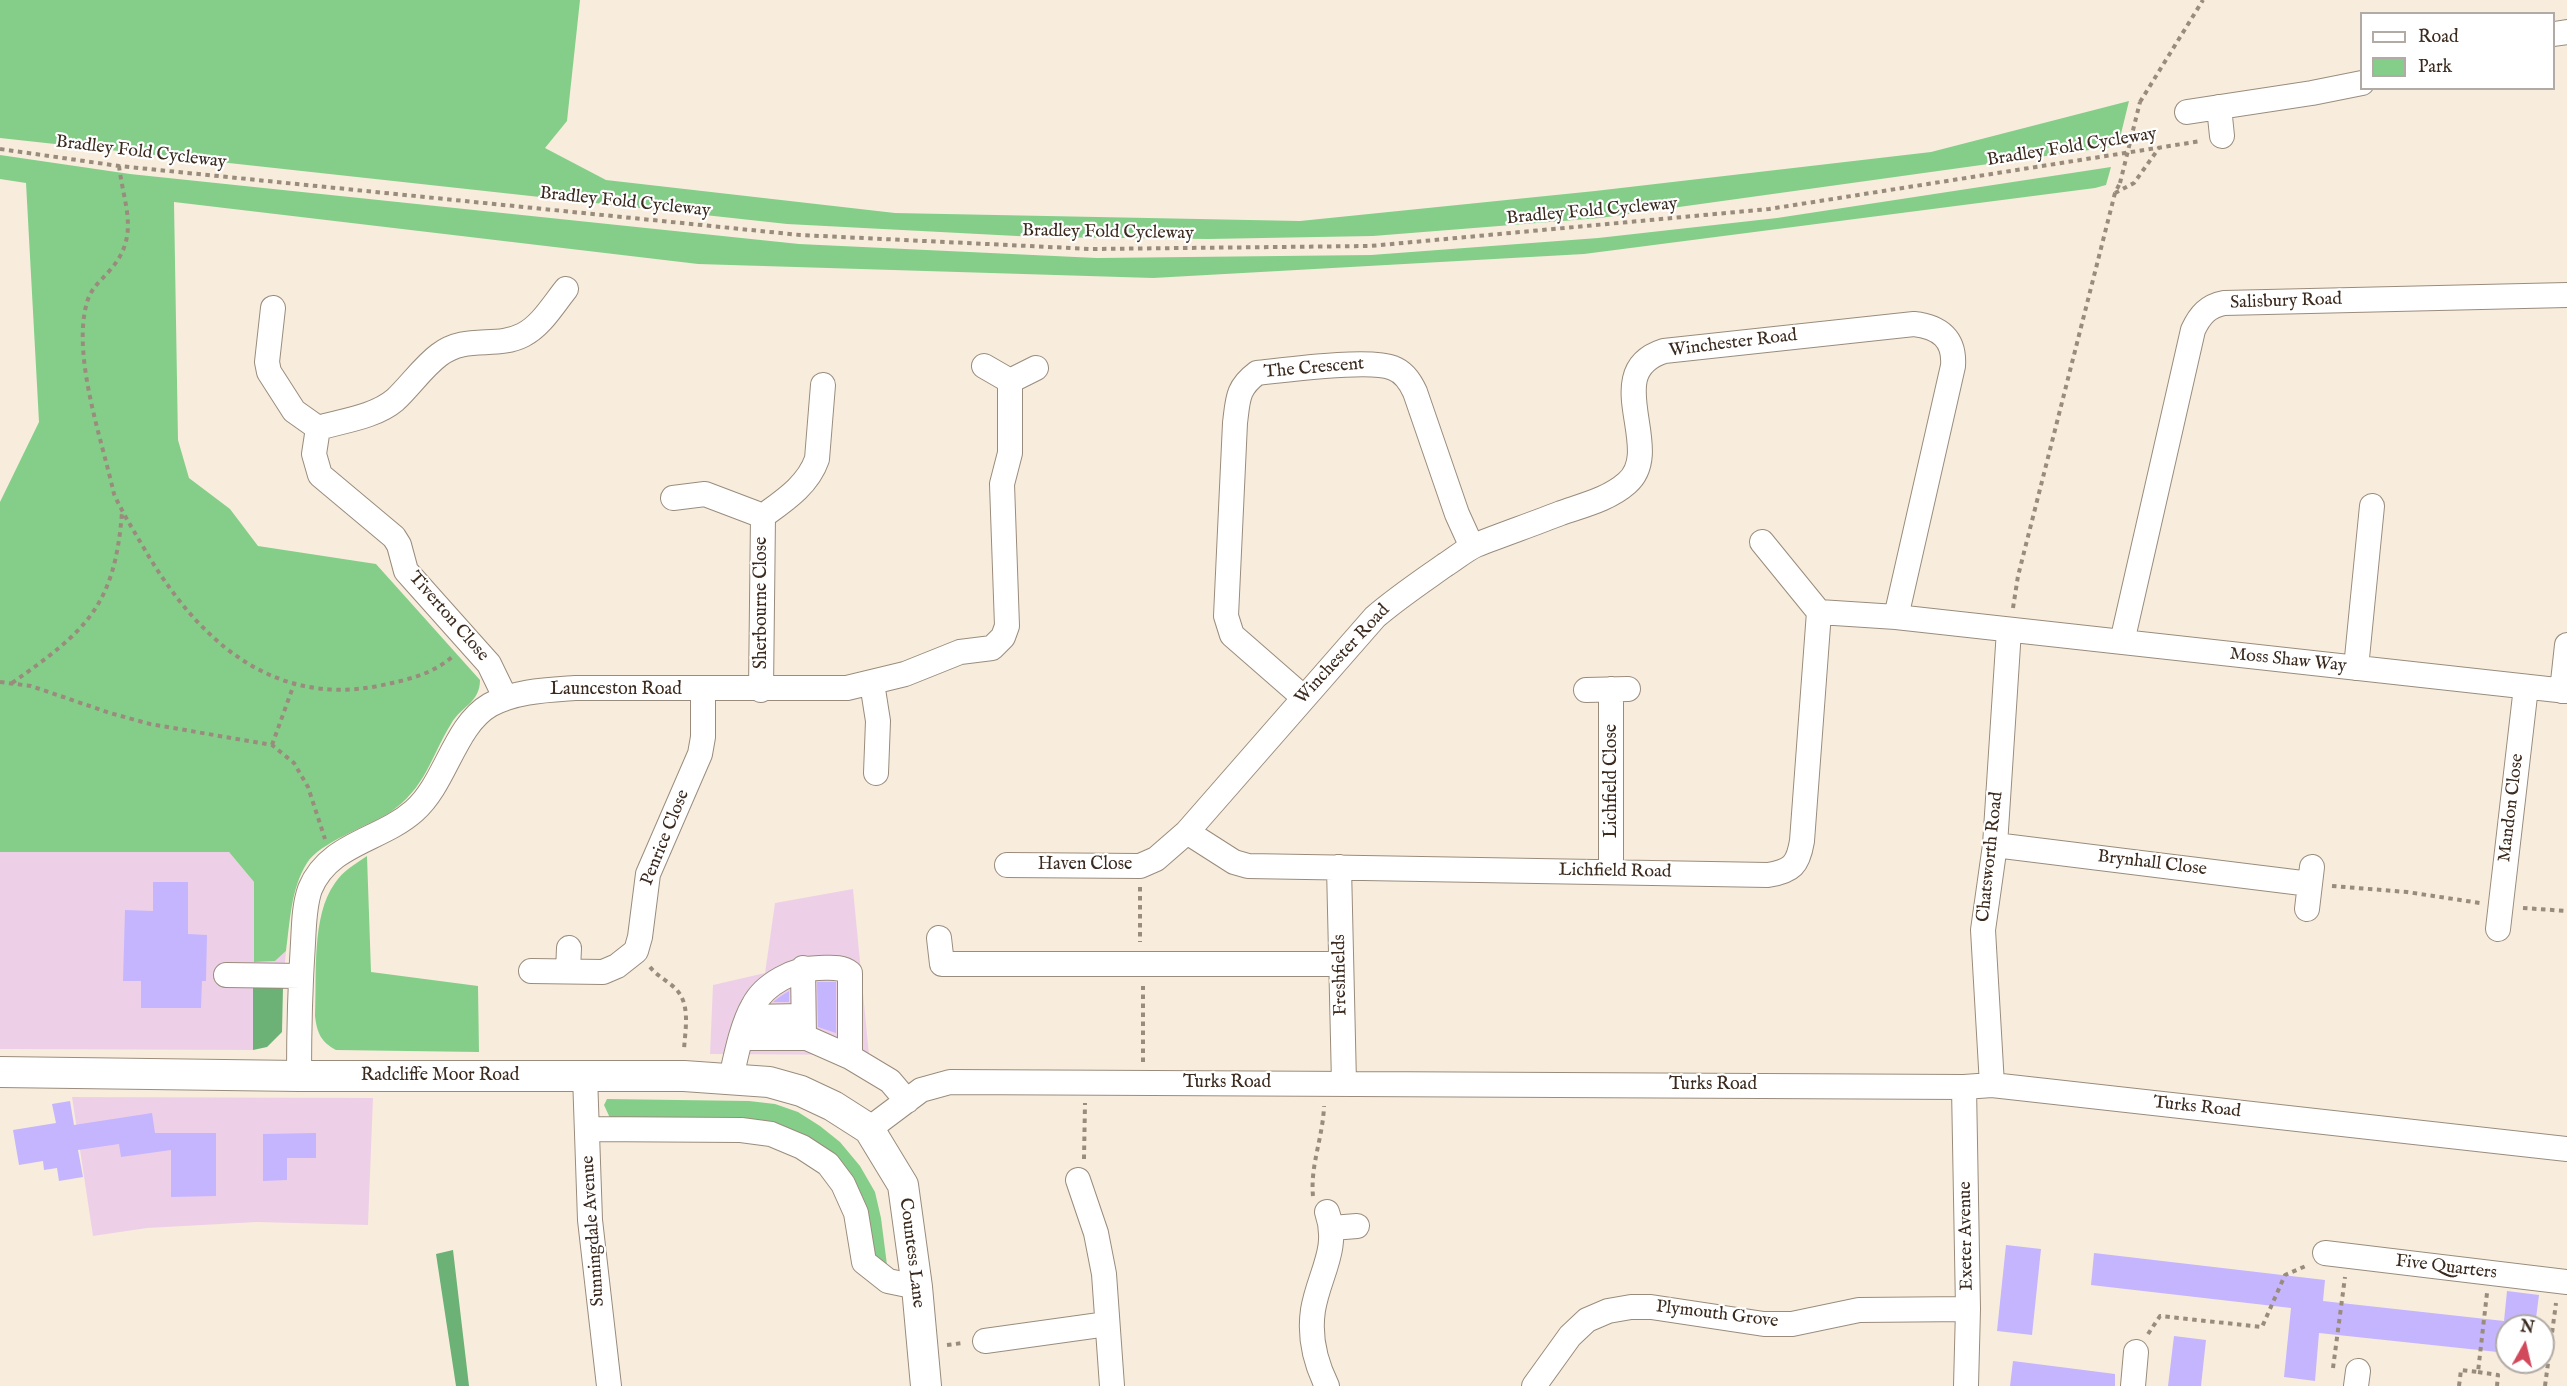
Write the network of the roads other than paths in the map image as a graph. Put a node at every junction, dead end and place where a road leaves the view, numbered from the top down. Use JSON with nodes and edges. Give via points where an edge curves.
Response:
{"nodes":[{"id":1,"x":2360,"y":83,"type":"edge"},
{"id":2,"x":2219,"y":107,"type":"junction"},
{"id":3,"x":2187,"y":112,"type":"dead end"},
{"id":4,"x":2213,"y":138,"type":"road end"},
{"id":5,"x":566,"y":289,"type":"dead end"},
{"id":6,"x":2567,"y":295,"type":"edge"},
{"id":7,"x":278,"y":320,"type":"dead end"},
{"id":8,"x":984,"y":366,"type":"dead end"},
{"id":9,"x":1036,"y":368,"type":"dead end"},
{"id":10,"x":1010,"y":381,"type":"junction"},
{"id":11,"x":823,"y":385,"type":"dead end"},
{"id":12,"x":318,"y":428,"type":"junction"},
{"id":13,"x":668,"y":501,"type":"dead end"},
{"id":14,"x":2372,"y":506,"type":"dead end"},
{"id":15,"x":763,"y":516,"type":"junction"},
{"id":16,"x":1762,"y":542,"type":"dead end"},
{"id":17,"x":1472,"y":547,"type":"junction"},
{"id":18,"x":1819,"y":612,"type":"junction"},
{"id":19,"x":1896,"y":616,"type":"junction"},
{"id":20,"x":2009,"y":630,"type":"junction"},
{"id":21,"x":2122,"y":642,"type":"junction"},
{"id":22,"x":2567,"y":645,"type":"edge"},
{"id":23,"x":2356,"y":668,"type":"junction"},
{"id":24,"x":872,"y":683,"type":"junction"},
{"id":25,"x":2526,"y":687,"type":"junction"},
{"id":26,"x":703,"y":690,"type":"junction"},
{"id":27,"x":761,"y":690,"type":"junction"},
{"id":28,"x":1586,"y":690,"type":"dead end"},
{"id":29,"x":2564,"y":691,"type":"edge"},
{"id":30,"x":505,"y":697,"type":"junction"},
{"id":31,"x":1303,"y":697,"type":"junction"},
{"id":32,"x":875,"y":775,"type":"dead end"},
{"id":33,"x":1187,"y":832,"type":"junction"},
{"id":34,"x":1995,"y":844,"type":"junction"},
{"id":35,"x":1007,"y":865,"type":"dead end"},
{"id":36,"x":1339,"y":867,"type":"junction"},
{"id":37,"x":1611,"y":872,"type":"junction"},
{"id":38,"x":2307,"y":909,"type":"dead end"},
{"id":39,"x":2498,"y":924,"type":"road end"},
{"id":40,"x":939,"y":939,"type":"dead end"},
{"id":41,"x":1341,"y":964,"type":"junction"},
{"id":42,"x":803,"y":968,"type":"junction"},
{"id":43,"x":531,"y":971,"type":"dead end"},
{"id":44,"x":226,"y":975,"type":"dead end"},
{"id":45,"x":301,"y":976,"type":"junction"},
{"id":46,"x":804,"y":1017,"type":"junction"},
{"id":47,"x":750,"y":1018,"type":"junction"},
{"id":48,"x":850,"y":1057,"type":"junction"},
{"id":49,"x":0,"y":1072,"type":"edge"},
{"id":50,"x":299,"y":1076,"type":"junction"},
{"id":51,"x":585,"y":1076,"type":"junction"},
{"id":52,"x":731,"y":1078,"type":"junction"},
{"id":53,"x":1334,"y":1083,"type":"junction"},
{"id":54,"x":1992,"y":1085,"type":"junction"},
{"id":55,"x":1964,"y":1087,"type":"junction"},
{"id":56,"x":907,"y":1101,"type":"junction"},
{"id":57,"x":587,"y":1129,"type":"junction"},
{"id":58,"x":869,"y":1129,"type":"junction"},
{"id":59,"x":2567,"y":1149,"type":"edge"},
{"id":60,"x":1078,"y":1180,"type":"road end"},
{"id":61,"x":1357,"y":1226,"type":"dead end"},
{"id":62,"x":2335,"y":1254,"type":"road end"},
{"id":63,"x":2563,"y":1281,"type":"edge"},
{"id":64,"x":917,"y":1287,"type":"junction"},
{"id":65,"x":1968,"y":1309,"type":"junction"},
{"id":66,"x":1107,"y":1324,"type":"junction"},
{"id":67,"x":985,"y":1341,"type":"road end"},
{"id":68,"x":2136,"y":1352,"type":"road end"},
{"id":69,"x":609,"y":1386,"type":"edge"},
{"id":70,"x":926,"y":1386,"type":"edge"},
{"id":71,"x":1112,"y":1386,"type":"edge"},
{"id":72,"x":1327,"y":1386,"type":"edge"},
{"id":73,"x":1534,"y":1386,"type":"edge"},
{"id":74,"x":1966,"y":1386,"type":"edge"},
{"id":75,"x":2133,"y":1386,"type":"edge"}],
"edges":[{"from":1,"to":2,"type":"street"},
{"from":2,"to":3,"type":"street"},
{"from":2,"to":4,"type":"street"},
{"from":5,"to":12,"type":"street","via":[[549,324],[504,341],[459,345],[440,354],[393,402]]},
{"from":6,"to":21,"type":"street","name":"Salisbury Road","via":[[2224,303],[2205,311],[2193,330]]},
{"from":7,"to":12,"type":"street","via":[[267,362],[269,372],[294,411]]},
{"from":8,"to":10,"type":"street"},
{"from":9,"to":10,"type":"street"},
{"from":10,"to":24,"type":"street","name":"Launceston Road","via":[[1010,453],[1002,484],[1007,606],[1003,637],[992,648],[960,652]]},
{"from":11,"to":15,"type":"street","name":"Sherbourne Close","via":[[811,419],[818,459],[813,471],[807,481]]},
{"from":12,"to":30,"type":"street","name":"Tiverton Close","via":[[314,454],[320,476],[394,537],[406,571],[489,664]]},
{"from":13,"to":15,"type":"street","name":"Sherbourne Close","via":[[705,494]]},
{"from":14,"to":23,"type":"street"},
{"from":15,"to":27,"type":"street","name":"Sherbourne Close"},
{"from":16,"to":18,"type":"street"},
{"from":17,"to":19,"type":"street","name":"Winchester Road","via":[[1600,500],[1632,479],[1640,451],[1635,378],[1651,356],[1664,351],[1914,324],[1928,326],[1946,337],[1953,366]]},
{"from":17,"to":31,"type":"street","name":"Winchester Road","via":[[1400,595],[1375,617]]},
{"from":17,"to":31,"type":"street","name":"The Crescent","via":[[1415,392],[1395,368],[1371,364],[1257,373],[1245,382],[1238,396],[1235,423],[1226,616],[1232,635]]},
{"from":18,"to":19,"type":"street","name":"Moss Shaw Way"},
{"from":18,"to":37,"type":"street","name":"Lichfield Road","via":[[1802,841],[1793,866],[1768,875]]},
{"from":19,"to":20,"type":"street","name":"Moss Shaw Way"},
{"from":20,"to":21,"type":"street","name":"Moss Shaw Way"},
{"from":20,"to":34,"type":"street","name":"Chatsworth Road"},
{"from":21,"to":23,"type":"street","name":"Moss Shaw Way"},
{"from":22,"to":29,"type":"street"},
{"from":23,"to":25,"type":"street","name":"Moss Shaw Way"},
{"from":24,"to":27,"type":"street","name":"Launceston Road","via":[[824,690]]},
{"from":24,"to":32,"type":"street","via":[[878,721]]},
{"from":25,"to":29,"type":"street","name":"Moss Shaw Way"},
{"from":25,"to":39,"type":"street","name":"Mandon Close"},
{"from":26,"to":27,"type":"street","name":"Launceston Road"},
{"from":26,"to":30,"type":"street","name":"Launceston Road","via":[[575,688]]},
{"from":26,"to":43,"type":"street","name":"Penrice Close","via":[[700,754],[648,874],[636,951],[603,972],[569,960]]},
{"from":28,"to":37,"type":"street","name":"Lichfield Close","via":[[1620,689]]},
{"from":30,"to":45,"type":"street","name":"Launceston Road","via":[[477,715],[432,791],[414,812],[351,846],[316,876],[305,916]]},
{"from":31,"to":33,"type":"street","name":"Winchester Road"},
{"from":33,"to":35,"type":"street","name":"Haven Close","via":[[1156,859],[1140,866]]},
{"from":33,"to":36,"type":"street","name":"Lichfield Road","via":[[1234,862],[1248,866]]},
{"from":34,"to":38,"type":"street","name":"Brynhall Close","via":[[2311,876]]},
{"from":34,"to":54,"type":"street","name":"Chatsworth Road","via":[[1983,930]]},
{"from":36,"to":37,"type":"street","name":"Lichfield Road"},
{"from":36,"to":41,"type":"street","name":"Freshfields"},
{"from":40,"to":41,"type":"street","via":[[942,964]]},
{"from":41,"to":53,"type":"street","name":"Freshfields"},
{"from":42,"to":46,"type":"street"},
{"from":42,"to":47,"type":"street","via":[[776,982]]},
{"from":42,"to":48,"type":"street","via":[[843,968],[850,973]]},
{"from":44,"to":45,"type":"street"},
{"from":45,"to":50,"type":"street","name":"Launceston Road"},
{"from":46,"to":47,"type":"street"},
{"from":46,"to":47,"type":"street"},
{"from":46,"to":48,"type":"street"},
{"from":47,"to":52,"type":"street"},
{"from":48,"to":56,"type":"street","via":[[890,1081]]},
{"from":49,"to":50,"type":"main road","name":"Radcliffe Moor Road"},
{"from":50,"to":51,"type":"main road","name":"Radcliffe Moor Road"},
{"from":51,"to":52,"type":"main road","name":"Radcliffe Moor Road"},
{"from":51,"to":57,"type":"street","name":"Sunningdale Avenue"},
{"from":52,"to":58,"type":"main road","name":"Radcliffe Moor Road","via":[[769,1082],[801,1091]]},
{"from":53,"to":55,"type":"street","name":"Turks Road"},
{"from":53,"to":56,"type":"street","name":"Turks Road","via":[[950,1082],[921,1090]]},
{"from":54,"to":55,"type":"street","name":"Turks Road"},
{"from":54,"to":59,"type":"street","name":"Turks Road"},
{"from":55,"to":65,"type":"street","name":"Exeter Avenue"},
{"from":56,"to":58,"type":"street","name":"Turks Road"},
{"from":57,"to":64,"type":"street","via":[[741,1130],[771,1134],[802,1147],[828,1164],[843,1184],[856,1213],[864,1262],[888,1281]]},
{"from":57,"to":69,"type":"street","name":"Sunningdale Avenue","via":[[595,1273]]},
{"from":58,"to":64,"type":"main road","name":"Countess Lane","via":[[903,1185]]},
{"from":60,"to":66,"type":"street","via":[[1097,1207],[1096,1233],[1104,1274]]},
{"from":61,"to":72,"type":"street","via":[[1329,1220],[1331,1244],[1311,1329],[1318,1368]]},
{"from":62,"to":63,"type":"street","name":"Five Quarters"},
{"from":64,"to":70,"type":"main road","name":"Countess Lane"},
{"from":65,"to":73,"type":"street","name":"Plymouth Grove","via":[[1859,1310],[1792,1323],[1764,1324],[1651,1307],[1608,1311],[1587,1320],[1570,1336]]},
{"from":65,"to":74,"type":"street","name":"Exeter Avenue"},
{"from":66,"to":67,"type":"street","via":[[1017,1328]]},
{"from":66,"to":71,"type":"street"},
{"from":68,"to":75,"type":"street"}]}
